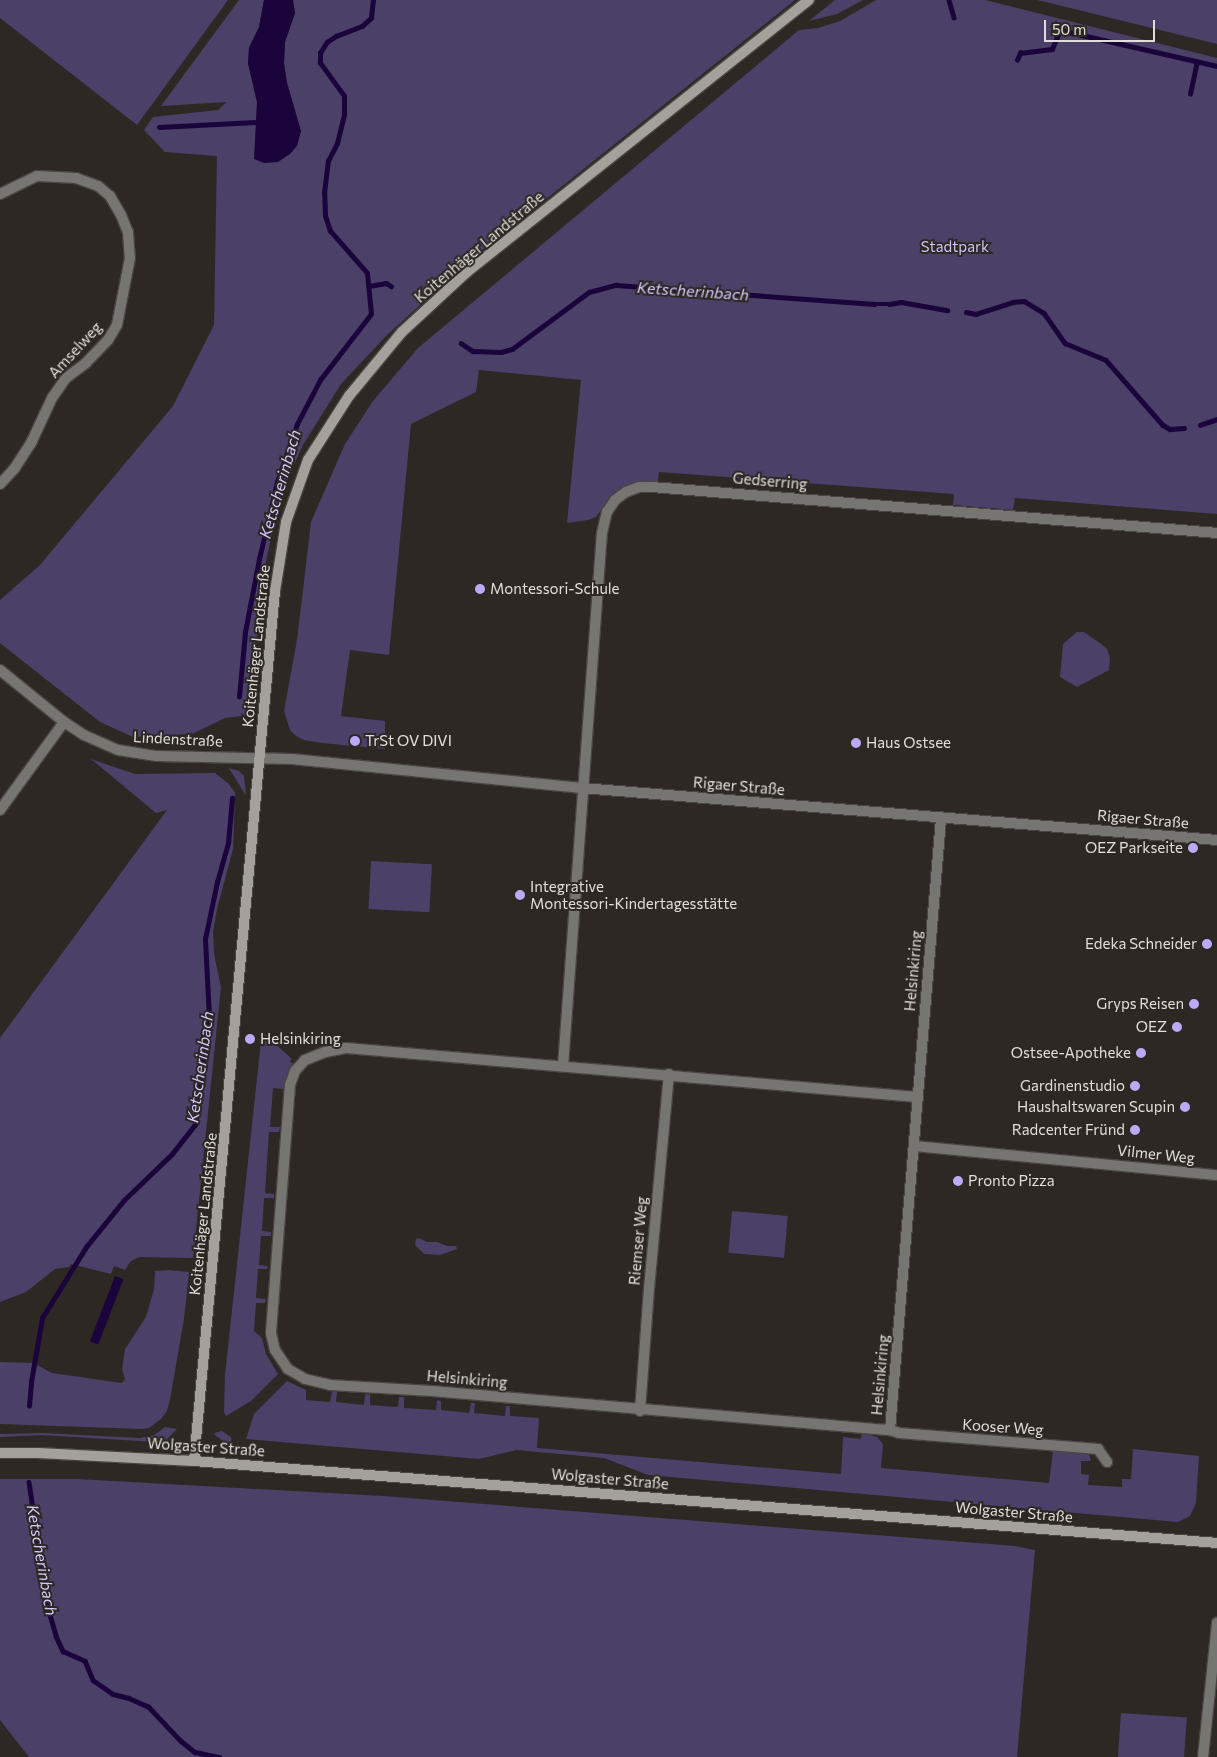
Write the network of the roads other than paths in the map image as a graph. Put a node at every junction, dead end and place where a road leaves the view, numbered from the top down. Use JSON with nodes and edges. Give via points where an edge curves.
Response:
{"nodes":[{"id":1,"x":809,"y":0,"type":"edge"},
{"id":2,"x":0,"y":194,"type":"edge"},
{"id":3,"x":0,"y":484,"type":"edge"},
{"id":4,"x":1217,"y":533,"type":"edge"},
{"id":5,"x":0,"y":670,"type":"edge"},
{"id":6,"x":64,"y":722,"type":"junction"},
{"id":7,"x":259,"y":758,"type":"junction"},
{"id":8,"x":582,"y":788,"type":"junction"},
{"id":9,"x":0,"y":810,"type":"edge"},
{"id":10,"x":941,"y":818,"type":"junction"},
{"id":11,"x":1217,"y":840,"type":"edge"},
{"id":12,"x":563,"y":1066,"type":"junction"},
{"id":13,"x":669,"y":1074,"type":"junction"},
{"id":14,"x":917,"y":1097,"type":"junction"},
{"id":15,"x":914,"y":1146,"type":"junction"},
{"id":16,"x":1217,"y":1175,"type":"edge"},
{"id":17,"x":640,"y":1411,"type":"junction"},
{"id":18,"x":890,"y":1430,"type":"junction"},
{"id":19,"x":0,"y":1453,"type":"edge"},
{"id":20,"x":194,"y":1461,"type":"junction"},
{"id":21,"x":1107,"y":1462,"type":"dead end"},
{"id":22,"x":1217,"y":1543,"type":"edge"},
{"id":23,"x":1217,"y":1623,"type":"edge"},
{"id":24,"x":1203,"y":1757,"type":"edge"}],
"edges":[{"from":1,"to":7,"type":"main road","name":"Koitenhäger Landstraße","via":[[467,272],[402,332],[349,396],[308,460],[286,522],[275,591]]},
{"from":2,"to":3,"type":"street","name":"Amselweg","via":[[37,176],[76,178],[98,186],[110,196],[122,215],[128,232],[130,258],[117,325],[108,340],[86,363],[66,378],[52,398],[31,443]]},
{"from":4,"to":8,"type":"street","name":"Gedserring","via":[[652,487],[632,490],[615,500],[602,525]]},
{"from":5,"to":6,"type":"street","name":"Lindenstraße"},
{"from":6,"to":7,"type":"street","name":"Lindenstraße","via":[[118,750],[157,756]]},
{"from":6,"to":9,"type":"street"},
{"from":7,"to":8,"type":"street","name":"Rigaer Straße"},
{"from":7,"to":20,"type":"main road","name":"Koitenhäger Landstraße"},
{"from":8,"to":10,"type":"street","name":"Rigaer Straße"},
{"from":8,"to":12,"type":"street"},
{"from":10,"to":11,"type":"street","name":"Rigaer Straße"},
{"from":10,"to":14,"type":"street","name":"Helsinkiring"},
{"from":12,"to":13,"type":"street"},
{"from":12,"to":17,"type":"street","name":"Helsinkiring","via":[[346,1048],[305,1060],[295,1071],[290,1085],[271,1333],[275,1350],[288,1368],[305,1379],[330,1385],[432,1391]]},
{"from":13,"to":14,"type":"street"},
{"from":13,"to":17,"type":"street","name":"Riemser Weg"},
{"from":14,"to":15,"type":"street","name":"Helsinkiring"},
{"from":15,"to":16,"type":"street","name":"Vilmer Weg"},
{"from":15,"to":18,"type":"street","name":"Helsinkiring"},
{"from":17,"to":18,"type":"street","name":"Helsinkiring"},
{"from":18,"to":21,"type":"street","name":"Kooser Weg","via":[[898,1434],[1098,1449]]},
{"from":19,"to":20,"type":"main road","name":"Wolgaster Straße","via":[[38,1452]]},
{"from":20,"to":22,"type":"main road","name":"Wolgaster Straße"},
{"from":23,"to":24,"type":"street"}]}
